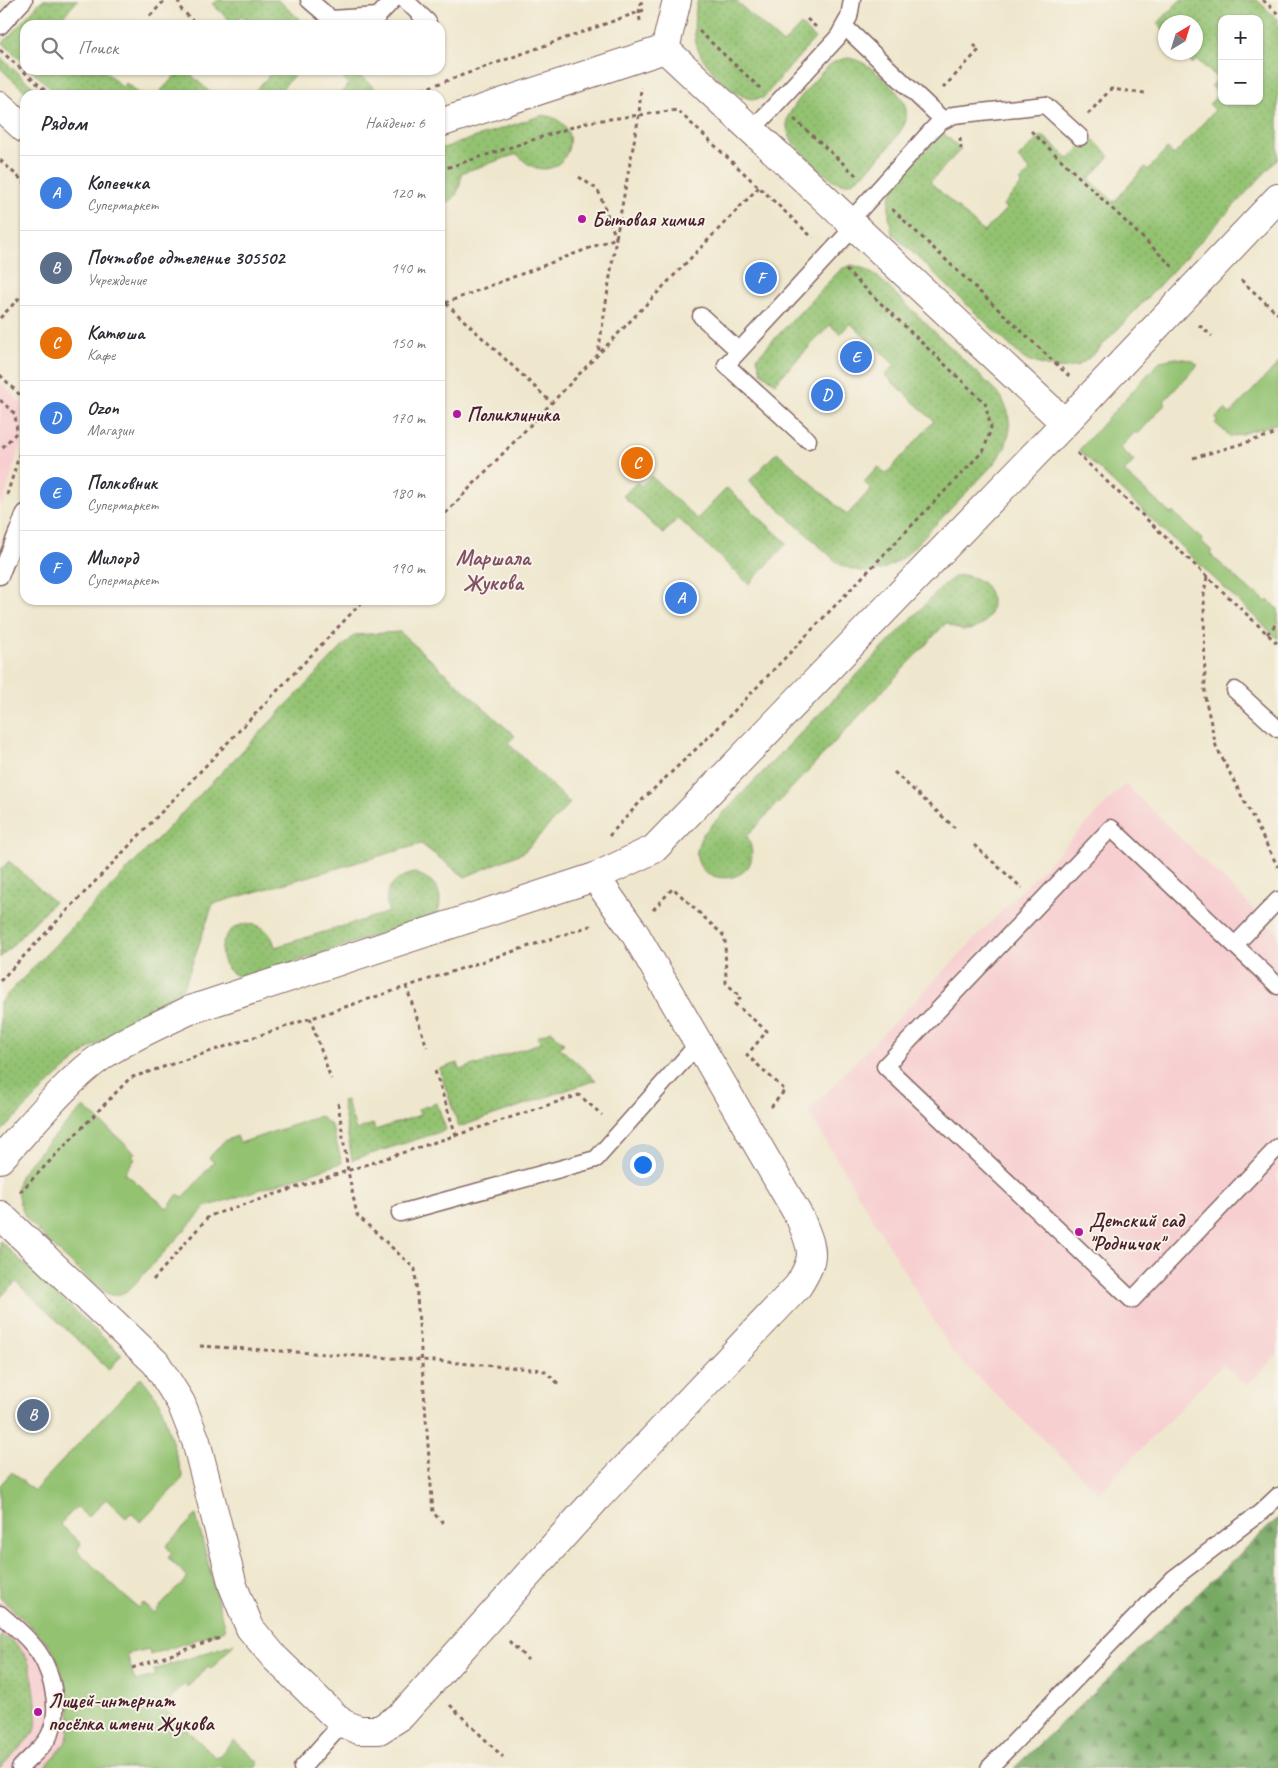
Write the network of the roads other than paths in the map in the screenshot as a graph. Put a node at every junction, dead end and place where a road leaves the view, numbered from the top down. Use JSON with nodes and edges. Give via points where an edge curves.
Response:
{"nodes":[{"id":1,"x":24,"y":0,"type":"edge"},
{"id":2,"x":309,"y":0,"type":"edge"},
{"id":3,"x":393,"y":0,"type":"edge"},
{"id":4,"x":405,"y":0,"type":"edge"},
{"id":5,"x":677,"y":0,"type":"edge"},
{"id":6,"x":852,"y":0,"type":"edge"},
{"id":7,"x":426,"y":20,"type":"edge"},
{"id":8,"x":0,"y":26,"type":"edge"},
{"id":9,"x":845,"y":27,"type":"junction"},
{"id":10,"x":654,"y":52,"type":"junction"},
{"id":11,"x":0,"y":106,"type":"edge"},
{"id":12,"x":943,"y":120,"type":"junction"},
{"id":13,"x":445,"y":121,"type":"edge"},
{"id":14,"x":20,"y":124,"type":"edge"},
{"id":15,"x":752,"y":130,"type":"junction"},
{"id":16,"x":1076,"y":134,"type":"road end"},
{"id":17,"x":1278,"y":198,"type":"edge"},
{"id":18,"x":852,"y":223,"type":"junction"},
{"id":19,"x":701,"y":316,"type":"dead end"},
{"id":20,"x":739,"y":351,"type":"junction"},
{"id":21,"x":1065,"y":423,"type":"junction"},
{"id":22,"x":808,"y":440,"type":"dead end"},
{"id":23,"x":20,"y":526,"type":"edge"},
{"id":24,"x":0,"y":576,"type":"edge"},
{"id":25,"x":1235,"y":690,"type":"dead end"},
{"id":26,"x":1278,"y":729,"type":"edge"},
{"id":27,"x":595,"y":878,"type":"junction"},
{"id":28,"x":1278,"y":900,"type":"edge"},
{"id":29,"x":1235,"y":945,"type":"junction"},
{"id":30,"x":1278,"y":986,"type":"edge"},
{"id":31,"x":698,"y":1044,"type":"junction"},
{"id":32,"x":1277,"y":1150,"type":"edge"},
{"id":33,"x":0,"y":1159,"type":"edge"},
{"id":34,"x":7,"y":1207,"type":"edge"},
{"id":35,"x":400,"y":1213,"type":"dead end"},
{"id":36,"x":1278,"y":1496,"type":"edge"},
{"id":37,"x":0,"y":1614,"type":"edge"},
{"id":38,"x":342,"y":1723,"type":"junction"},
{"id":39,"x":20,"y":1768,"type":"edge"},
{"id":40,"x":302,"y":1768,"type":"edge"},
{"id":41,"x":989,"y":1768,"type":"edge"}],
"edges":[{"from":1,"to":8,"type":"lane"},
{"from":2,"to":3,"type":"lane","via":[[331,19],[378,16]]},
{"from":4,"to":7,"type":"lane"},
{"from":5,"to":10,"type":"street"},
{"from":6,"to":9,"type":"lane"},
{"from":9,"to":12,"type":"lane"},
{"from":9,"to":15,"type":"lane"},
{"from":10,"to":13,"type":"street"},
{"from":10,"to":15,"type":"street"},
{"from":11,"to":14,"type":"street"},
{"from":12,"to":16,"type":"lane","via":[[1045,106]]},
{"from":12,"to":18,"type":"lane"},
{"from":15,"to":18,"type":"street"},
{"from":17,"to":21,"type":"street"},
{"from":18,"to":20,"type":"lane","via":[[829,253]]},
{"from":18,"to":21,"type":"street"},
{"from":19,"to":20,"type":"lane"},
{"from":20,"to":22,"type":"lane","via":[[726,365]]},
{"from":21,"to":27,"type":"street","via":[[654,849]]},
{"from":23,"to":24,"type":"lane"},
{"from":25,"to":26,"type":"lane"},
{"from":27,"to":31,"type":"street","via":[[634,932]]},
{"from":27,"to":33,"type":"street","via":[[190,1010],[136,1036],[102,1057],[72,1083]]},
{"from":28,"to":29,"type":"lane"},
{"from":29,"to":30,"type":"lane"},
{"from":29,"to":32,"type":"lane","via":[[1111,828],[884,1066],[1132,1300]]},
{"from":31,"to":35,"type":"lane","via":[[596,1159]]},
{"from":31,"to":38,"type":"street","via":[[800,1218],[812,1256],[809,1270],[798,1286],[598,1498],[400,1716],[379,1730],[359,1730]]},
{"from":34,"to":38,"type":"street","via":[[156,1362],[181,1403],[196,1441],[233,1586],[250,1628],[275,1658]]},
{"from":36,"to":41,"type":"lane","via":[[1174,1578]]},
{"from":37,"to":39,"type":"lane","via":[[32,1644],[46,1667],[54,1694],[54,1721],[48,1738]]},
{"from":38,"to":40,"type":"lane"}]}
